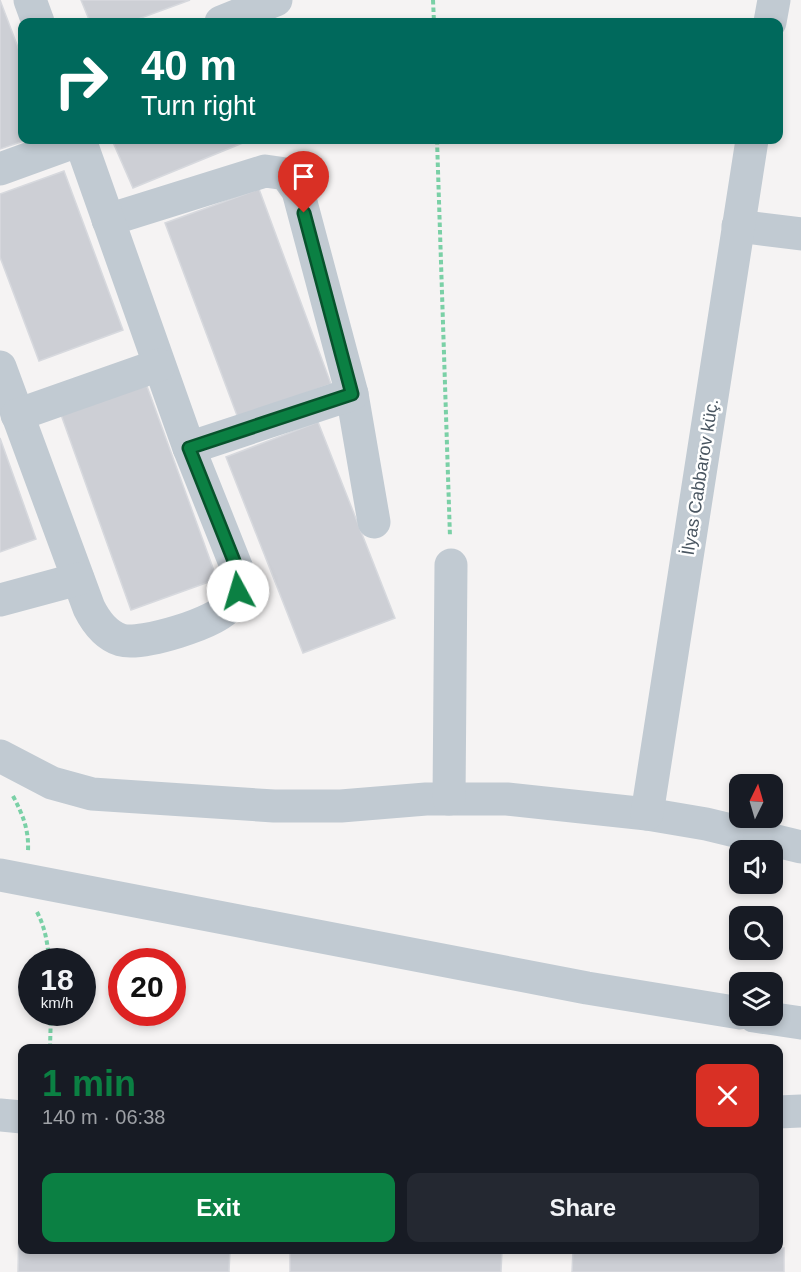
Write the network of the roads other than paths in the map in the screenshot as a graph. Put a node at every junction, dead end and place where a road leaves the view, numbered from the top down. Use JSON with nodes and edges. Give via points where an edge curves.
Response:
{"nodes":[{"id":1,"x":30,"y":0,"type":"edge"},
{"id":2,"x":276,"y":0,"type":"edge"},
{"id":3,"x":774,"y":0,"type":"edge"},
{"id":4,"x":37,"y":18,"type":"edge"},
{"id":5,"x":231,"y":18,"type":"edge"},
{"id":6,"x":771,"y":18,"type":"edge"},
{"id":7,"x":69,"y":144,"type":"edge"},
{"id":8,"x":81,"y":144,"type":"edge"},
{"id":9,"x":751,"y":144,"type":"edge"},
{"id":10,"x":0,"y":169,"type":"edge"},
{"id":11,"x":108,"y":220,"type":"junction"},
{"id":12,"x":738,"y":226,"type":"junction"},
{"id":13,"x":801,"y":234,"type":"edge"},
{"id":14,"x":159,"y":365,"type":"junction"},
{"id":15,"x":0,"y":367,"type":"edge"},
{"id":16,"x":352,"y":394,"type":"junction"},
{"id":17,"x":17,"y":415,"type":"junction"},
{"id":18,"x":189,"y":448,"type":"junction"},
{"id":19,"x":374,"y":522,"type":"dead end"},
{"id":20,"x":451,"y":565,"type":"road end"},
{"id":21,"x":78,"y":579,"type":"junction"},
{"id":22,"x":0,"y":600,"type":"edge"},
{"id":23,"x":0,"y":756,"type":"edge"},
{"id":24,"x":449,"y":799,"type":"junction"},
{"id":25,"x":647,"y":814,"type":"junction"},
{"id":26,"x":794,"y":836,"type":"edge"},
{"id":27,"x":0,"y":875,"type":"edge"},
{"id":28,"x":729,"y":1011,"type":"edge"},
{"id":29,"x":783,"y":1020,"type":"edge"},
{"id":30,"x":801,"y":1023,"type":"edge"},
{"id":31,"x":801,"y":1111,"type":"edge"},
{"id":32,"x":783,"y":1112,"type":"edge"},
{"id":33,"x":0,"y":1115,"type":"edge"},
{"id":34,"x":18,"y":1117,"type":"edge"}],
"edges":[{"from":1,"to":4,"type":"street"},
{"from":2,"to":5,"type":"street"},
{"from":3,"to":6,"type":"street"},
{"from":7,"to":10,"type":"street"},
{"from":8,"to":11,"type":"street"},
{"from":9,"to":12,"type":"street","name":"İlyas Cabbarov küç."},
{"from":11,"to":14,"type":"street"},
{"from":11,"to":16,"type":"street","via":[[265,171],[286,174],[298,191]]},
{"from":12,"to":13,"type":"street"},
{"from":12,"to":25,"type":"street","name":"İlyas Cabbarov küç."},
{"from":14,"to":17,"type":"street"},
{"from":14,"to":18,"type":"street"},
{"from":15,"to":17,"type":"street"},
{"from":16,"to":18,"type":"street"},
{"from":16,"to":19,"type":"street"},
{"from":17,"to":21,"type":"street"},
{"from":18,"to":21,"type":"street","via":[[238,571],[238,591],[228,608],[210,621],[142,642],[122,640],[108,634],[96,622]]},
{"from":20,"to":24,"type":"street"},
{"from":21,"to":22,"type":"street"},
{"from":23,"to":24,"type":"street","via":[[52,783],[92,794],[274,806]]},
{"from":24,"to":25,"type":"street","via":[[507,799]]},
{"from":25,"to":26,"type":"street"},
{"from":27,"to":28,"type":"street","via":[[587,988]]},
{"from":29,"to":30,"type":"street"},
{"from":31,"to":32,"type":"street"},
{"from":33,"to":34,"type":"street"}]}
